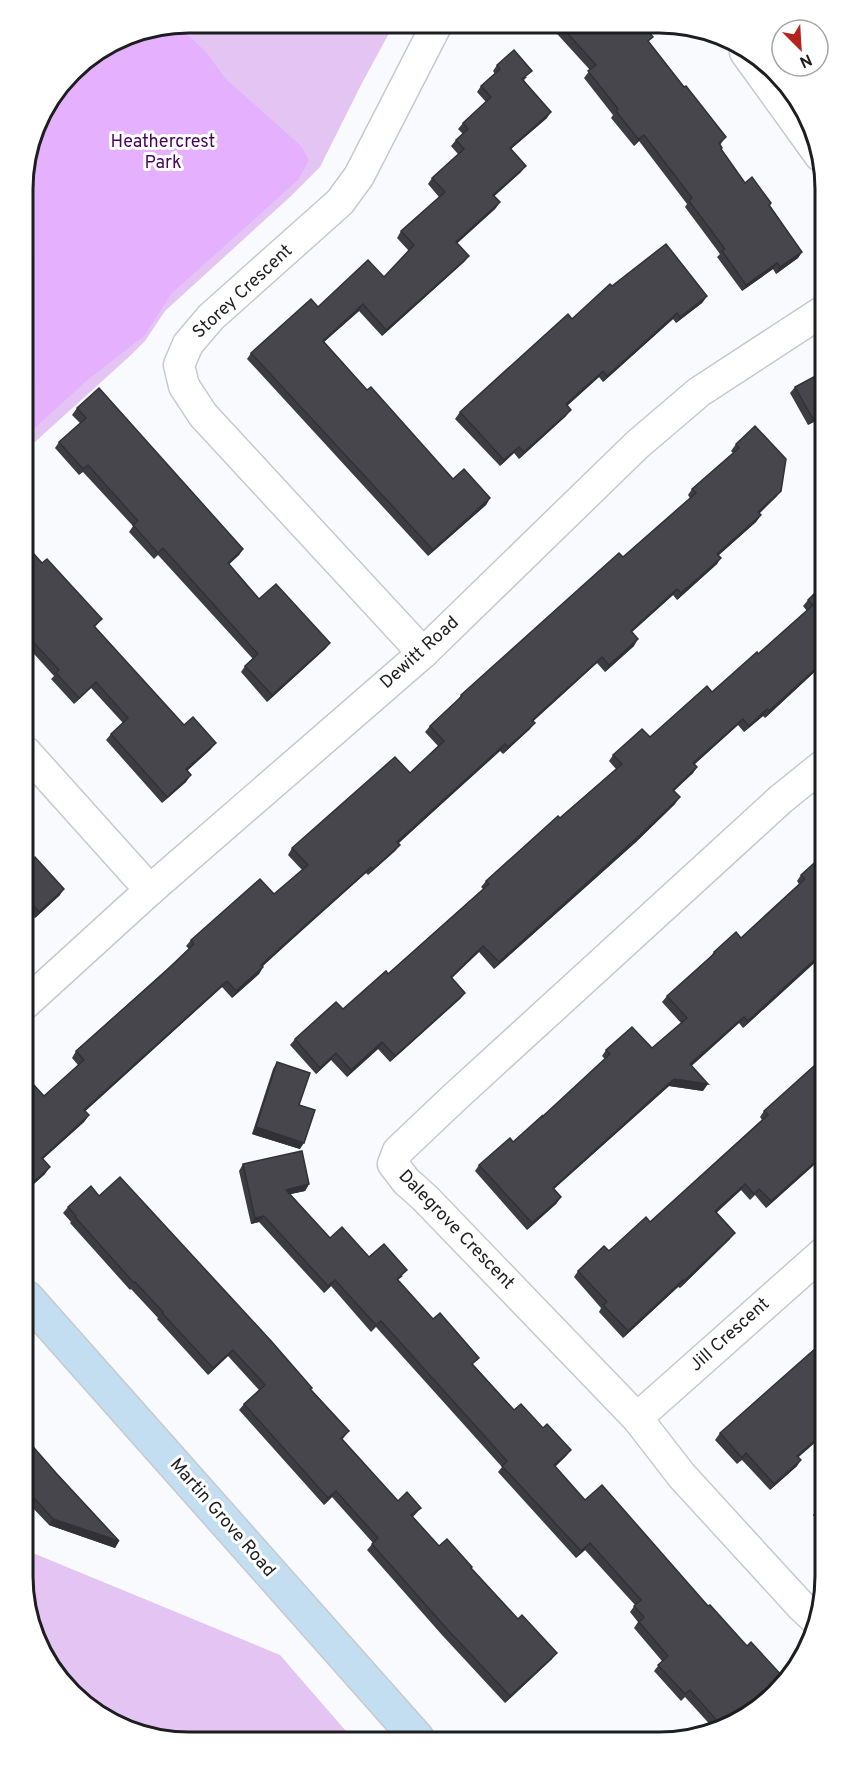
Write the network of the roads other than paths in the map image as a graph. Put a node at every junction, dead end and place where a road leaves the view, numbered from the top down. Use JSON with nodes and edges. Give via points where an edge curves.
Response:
{"nodes":[{"id":1,"x":432,"y":33,"type":"edge"},
{"id":2,"x":756,"y":68,"type":"edge"},
{"id":3,"x":806,"y":137,"type":"edge"},
{"id":4,"x":815,"y":316,"type":"edge"},
{"id":5,"x":423,"y":653,"type":"junction"},
{"id":6,"x":33,"y":760,"type":"edge"},
{"id":7,"x":815,"y":772,"type":"edge"},
{"id":8,"x":150,"y":890,"type":"junction"},
{"id":9,"x":33,"y":997,"type":"edge"},
{"id":10,"x":815,"y":1260,"type":"edge"},
{"id":11,"x":33,"y":1305,"type":"edge"},
{"id":12,"x":637,"y":1418,"type":"junction"},
{"id":13,"x":810,"y":1615,"type":"edge"},
{"id":14,"x":412,"y":1732,"type":"edge"}],
"edges":[{"from":1,"to":5,"type":"street","name":"Storey Crescent","via":[[360,176],[334,208],[211,317],[188,344],[179,365],[184,386],[203,415]]},
{"from":2,"to":3,"type":"street"},
{"from":4,"to":5,"type":"street","name":"Dewitt Road","via":[[699,392],[667,419]]},
{"from":5,"to":8,"type":"street","name":"Dewitt Road"},
{"from":6,"to":8,"type":"street"},
{"from":7,"to":12,"type":"street","name":"Dalegrove Crescent","via":[[455,1097],[399,1151],[393,1164]]},
{"from":8,"to":9,"type":"street","name":"Dewitt Road"},
{"from":10,"to":12,"type":"street","name":"Jill Crescent"},
{"from":11,"to":14,"type":"main road","name":"Martin Grove Road"},
{"from":12,"to":13,"type":"street","name":"Dalegrove Crescent","via":[[682,1476]]}]}
